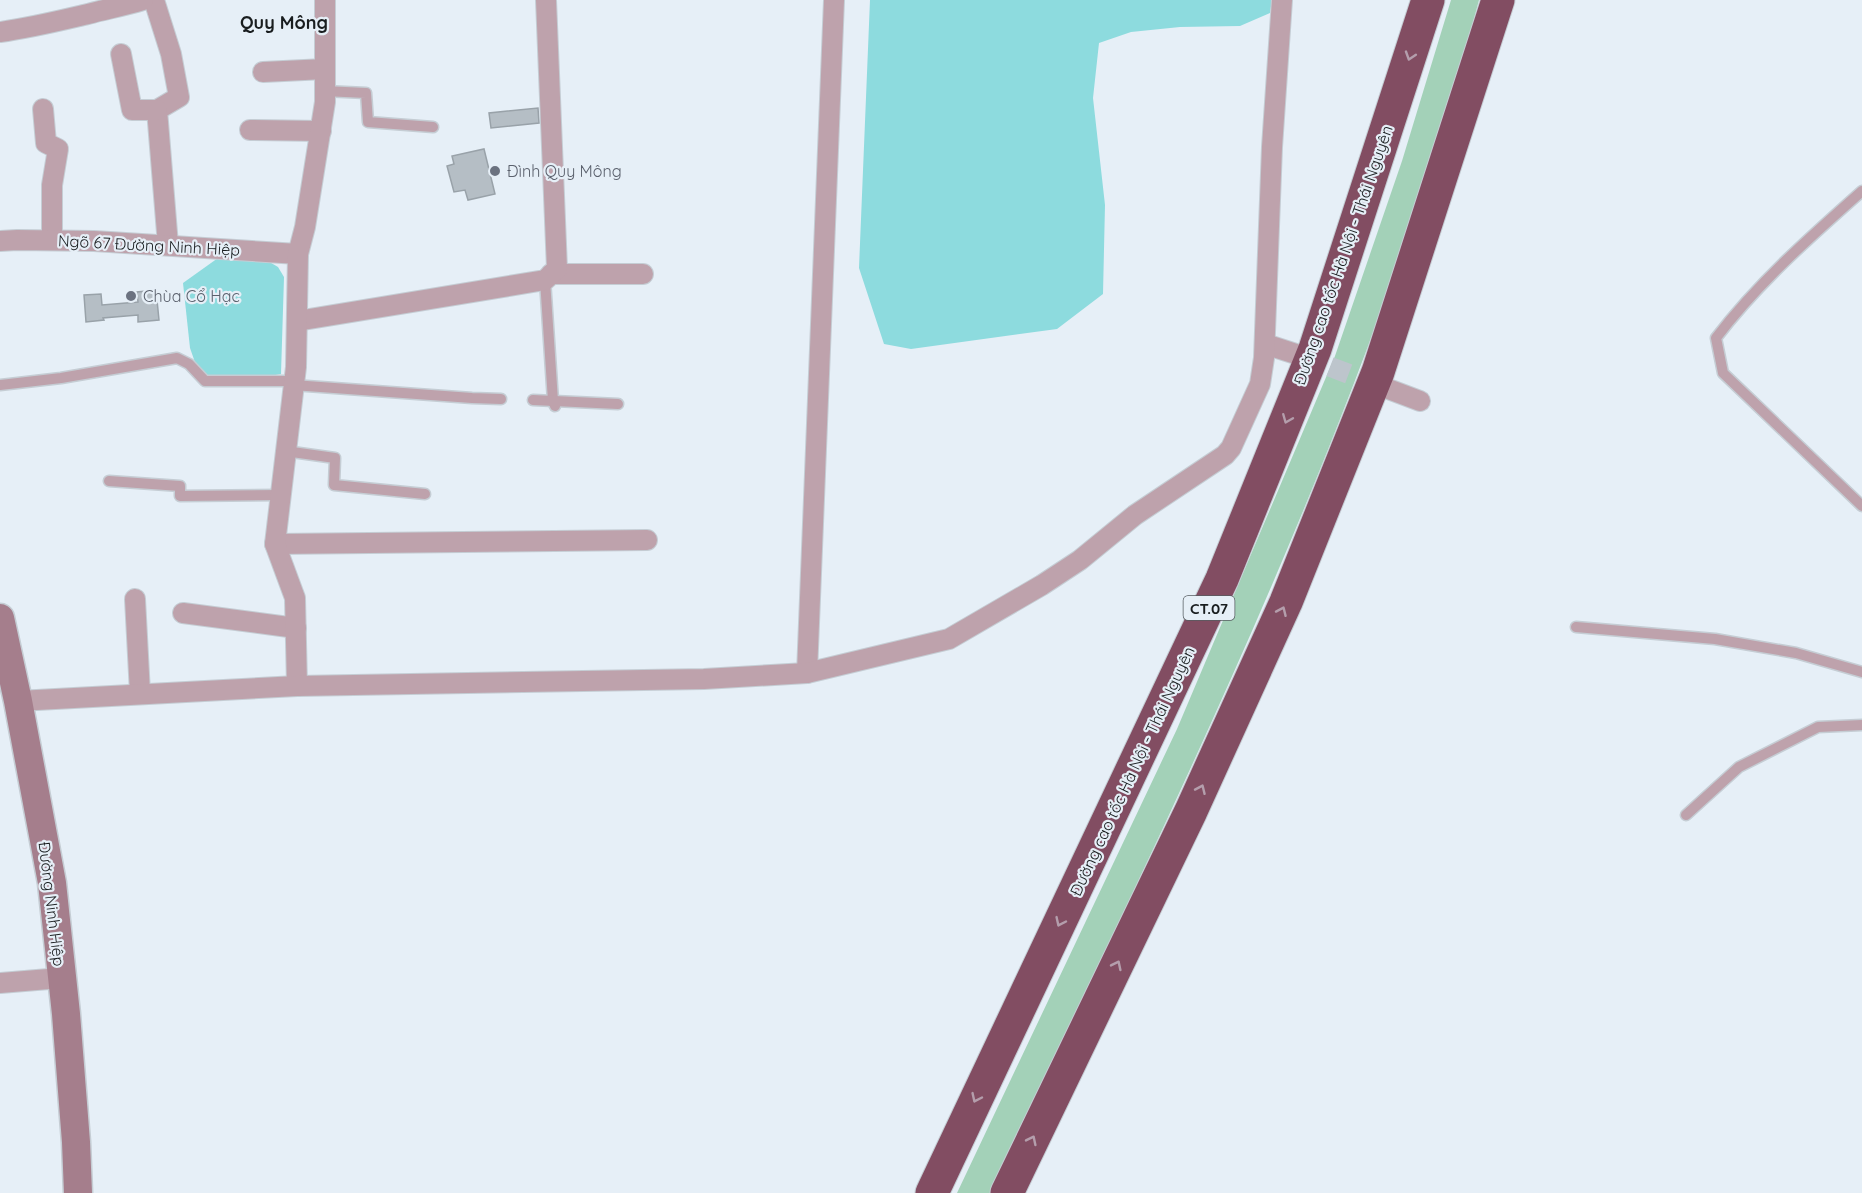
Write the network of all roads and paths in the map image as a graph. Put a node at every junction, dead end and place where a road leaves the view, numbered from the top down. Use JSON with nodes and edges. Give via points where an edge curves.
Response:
{"nodes":[{"id":1,"x":142,"y":0,"type":"edge"},
{"id":2,"x":154,"y":0,"type":"edge"},
{"id":3,"x":325,"y":0,"type":"edge"},
{"id":4,"x":546,"y":0,"type":"edge"},
{"id":5,"x":834,"y":0,"type":"edge"},
{"id":6,"x":1282,"y":0,"type":"edge"},
{"id":7,"x":1428,"y":0,"type":"edge"},
{"id":8,"x":1498,"y":0,"type":"edge"},
{"id":9,"x":90,"y":6,"type":"edge"},
{"id":10,"x":0,"y":32,"type":"edge"},
{"id":11,"x":121,"y":54,"type":"dead end"},
{"id":12,"x":325,"y":69,"type":"junction"},
{"id":13,"x":263,"y":72,"type":"dead end"},
{"id":14,"x":324,"y":91,"type":"junction"},
{"id":15,"x":44,"y":110,"type":"dead end"},
{"id":16,"x":157,"y":111,"type":"junction"},
{"id":17,"x":433,"y":127,"type":"dead end"},
{"id":18,"x":250,"y":130,"type":"dead end"},
{"id":19,"x":321,"y":130,"type":"junction"},
{"id":20,"x":1862,"y":191,"type":"edge"},
{"id":21,"x":52,"y":240,"type":"junction"},
{"id":22,"x":0,"y":241,"type":"edge"},
{"id":23,"x":168,"y":245,"type":"junction"},
{"id":24,"x":298,"y":254,"type":"junction"},
{"id":25,"x":643,"y":274,"type":"dead end"},
{"id":26,"x":548,"y":277,"type":"junction"},
{"id":27,"x":297,"y":321,"type":"junction"},
{"id":28,"x":1265,"y":344,"type":"junction"},
{"id":29,"x":1302,"y":356,"type":"tunnel mouth"},
{"id":30,"x":293,"y":383,"type":"junction"},
{"id":31,"x":0,"y":385,"type":"edge"},
{"id":32,"x":1383,"y":387,"type":"tunnel mouth"},
{"id":33,"x":501,"y":399,"type":"dead end"},
{"id":34,"x":533,"y":400,"type":"dead end"},
{"id":35,"x":1420,"y":401,"type":"dead end"},
{"id":36,"x":554,"y":404,"type":"junction"},
{"id":37,"x":618,"y":404,"type":"dead end"},
{"id":38,"x":285,"y":451,"type":"junction"},
{"id":39,"x":110,"y":481,"type":"dead end"},
{"id":40,"x":425,"y":494,"type":"dead end"},
{"id":41,"x":280,"y":495,"type":"junction"},
{"id":42,"x":1862,"y":506,"type":"edge"},
{"id":43,"x":647,"y":540,"type":"dead end"},
{"id":44,"x":275,"y":544,"type":"junction"},
{"id":45,"x":135,"y":599,"type":"dead end"},
{"id":46,"x":183,"y":613,"type":"dead end"},
{"id":47,"x":0,"y":618,"type":"edge"},
{"id":48,"x":1576,"y":627,"type":"dead end"},
{"id":49,"x":296,"y":628,"type":"junction"},
{"id":50,"x":1862,"y":672,"type":"edge"},
{"id":51,"x":807,"y":673,"type":"junction"},
{"id":52,"x":297,"y":686,"type":"junction"},
{"id":53,"x":140,"y":693,"type":"junction"},
{"id":54,"x":18,"y":701,"type":"junction"},
{"id":55,"x":1862,"y":726,"type":"edge"},
{"id":56,"x":1686,"y":814,"type":"dead end"},
{"id":57,"x":61,"y":978,"type":"junction"},
{"id":58,"x":0,"y":983,"type":"edge"},
{"id":59,"x":78,"y":1193,"type":"edge"},
{"id":60,"x":932,"y":1193,"type":"edge"},
{"id":61,"x":1007,"y":1193,"type":"edge"}],
"edges":[{"from":1,"to":9,"type":"street","via":[[117,8]]},
{"from":2,"to":16,"type":"street","via":[[179,96]]},
{"from":3,"to":12,"type":"street"},
{"from":4,"to":26,"type":"street","via":[[557,255],[557,269]]},
{"from":5,"to":51,"type":"street"},
{"from":6,"to":28,"type":"street"},
{"from":7,"to":60,"type":"highway","name":"Đường cao tốc Hà Nội - Thái Nguyên","number":"CT.07","one_way":true,"via":[[1315,349],[1222,579]]},
{"from":61,"to":8,"type":"highway","one_way":true,"via":[[1186,822],[1286,602],[1378,372]]},
{"from":9,"to":10,"type":"street","via":[[29,28]]},
{"from":11,"to":16,"type":"street","via":[[132,110]]},
{"from":12,"to":13,"type":"street"},
{"from":12,"to":14,"type":"street"},
{"from":14,"to":17,"type":"lane","via":[[366,93],[368,122]]},
{"from":14,"to":19,"type":"street"},
{"from":15,"to":21,"type":"street","via":[[46,143],[58,149],[52,185]]},
{"from":16,"to":23,"type":"street"},
{"from":18,"to":19,"type":"street"},
{"from":19,"to":24,"type":"street"},
{"from":20,"to":42,"type":"lane","via":[[1811,236],[1734,314],[1716,338],[1723,372]]},
{"from":21,"to":22,"type":"street","name":"Ngõ 67 Đường Ninh Hiệp"},
{"from":21,"to":23,"type":"street","name":"Ngõ 67 Đường Ninh Hiệp"},
{"from":23,"to":24,"type":"street","name":"Ngõ 67 Đường Ninh Hiệp"},
{"from":24,"to":27,"type":"street"},
{"from":25,"to":26,"type":"street"},
{"from":26,"to":27,"type":"street"},
{"from":26,"to":36,"type":"lane"},
{"from":27,"to":30,"type":"street"},
{"from":28,"to":29,"type":"street"},
{"from":28,"to":51,"type":"street","via":[[1260,384],[1232,448],[1135,515],[1080,560],[949,639]]},
{"from":30,"to":31,"type":"lane","via":[[205,381],[177,358]]},
{"from":30,"to":33,"type":"lane"},
{"from":30,"to":38,"type":"street"},
{"from":32,"to":35,"type":"street"},
{"from":34,"to":36,"type":"lane"},
{"from":36,"to":37,"type":"lane"},
{"from":38,"to":40,"type":"lane","via":[[335,458],[334,485]]},
{"from":38,"to":41,"type":"street"},
{"from":39,"to":41,"type":"lane","via":[[180,486],[180,496]]},
{"from":41,"to":44,"type":"street"},
{"from":43,"to":44,"type":"street"},
{"from":44,"to":49,"type":"street","via":[[295,598]]},
{"from":45,"to":53,"type":"street"},
{"from":46,"to":49,"type":"street"},
{"from":47,"to":54,"type":"main road","name":"Đường Ninh Hiệp"},
{"from":48,"to":50,"type":"lane","via":[[1715,639],[1796,653]]},
{"from":49,"to":52,"type":"street"},
{"from":51,"to":52,"type":"street","via":[[704,679]]},
{"from":52,"to":53,"type":"street"},
{"from":53,"to":54,"type":"street"},
{"from":54,"to":57,"type":"main road","name":"Đường Ninh Hiệp","via":[[52,883]]},
{"from":55,"to":56,"type":"lane","via":[[1818,728],[1739,767]]},
{"from":57,"to":58,"type":"street"},
{"from":57,"to":59,"type":"main road","name":"Đường Ninh Hiệp"}]}
